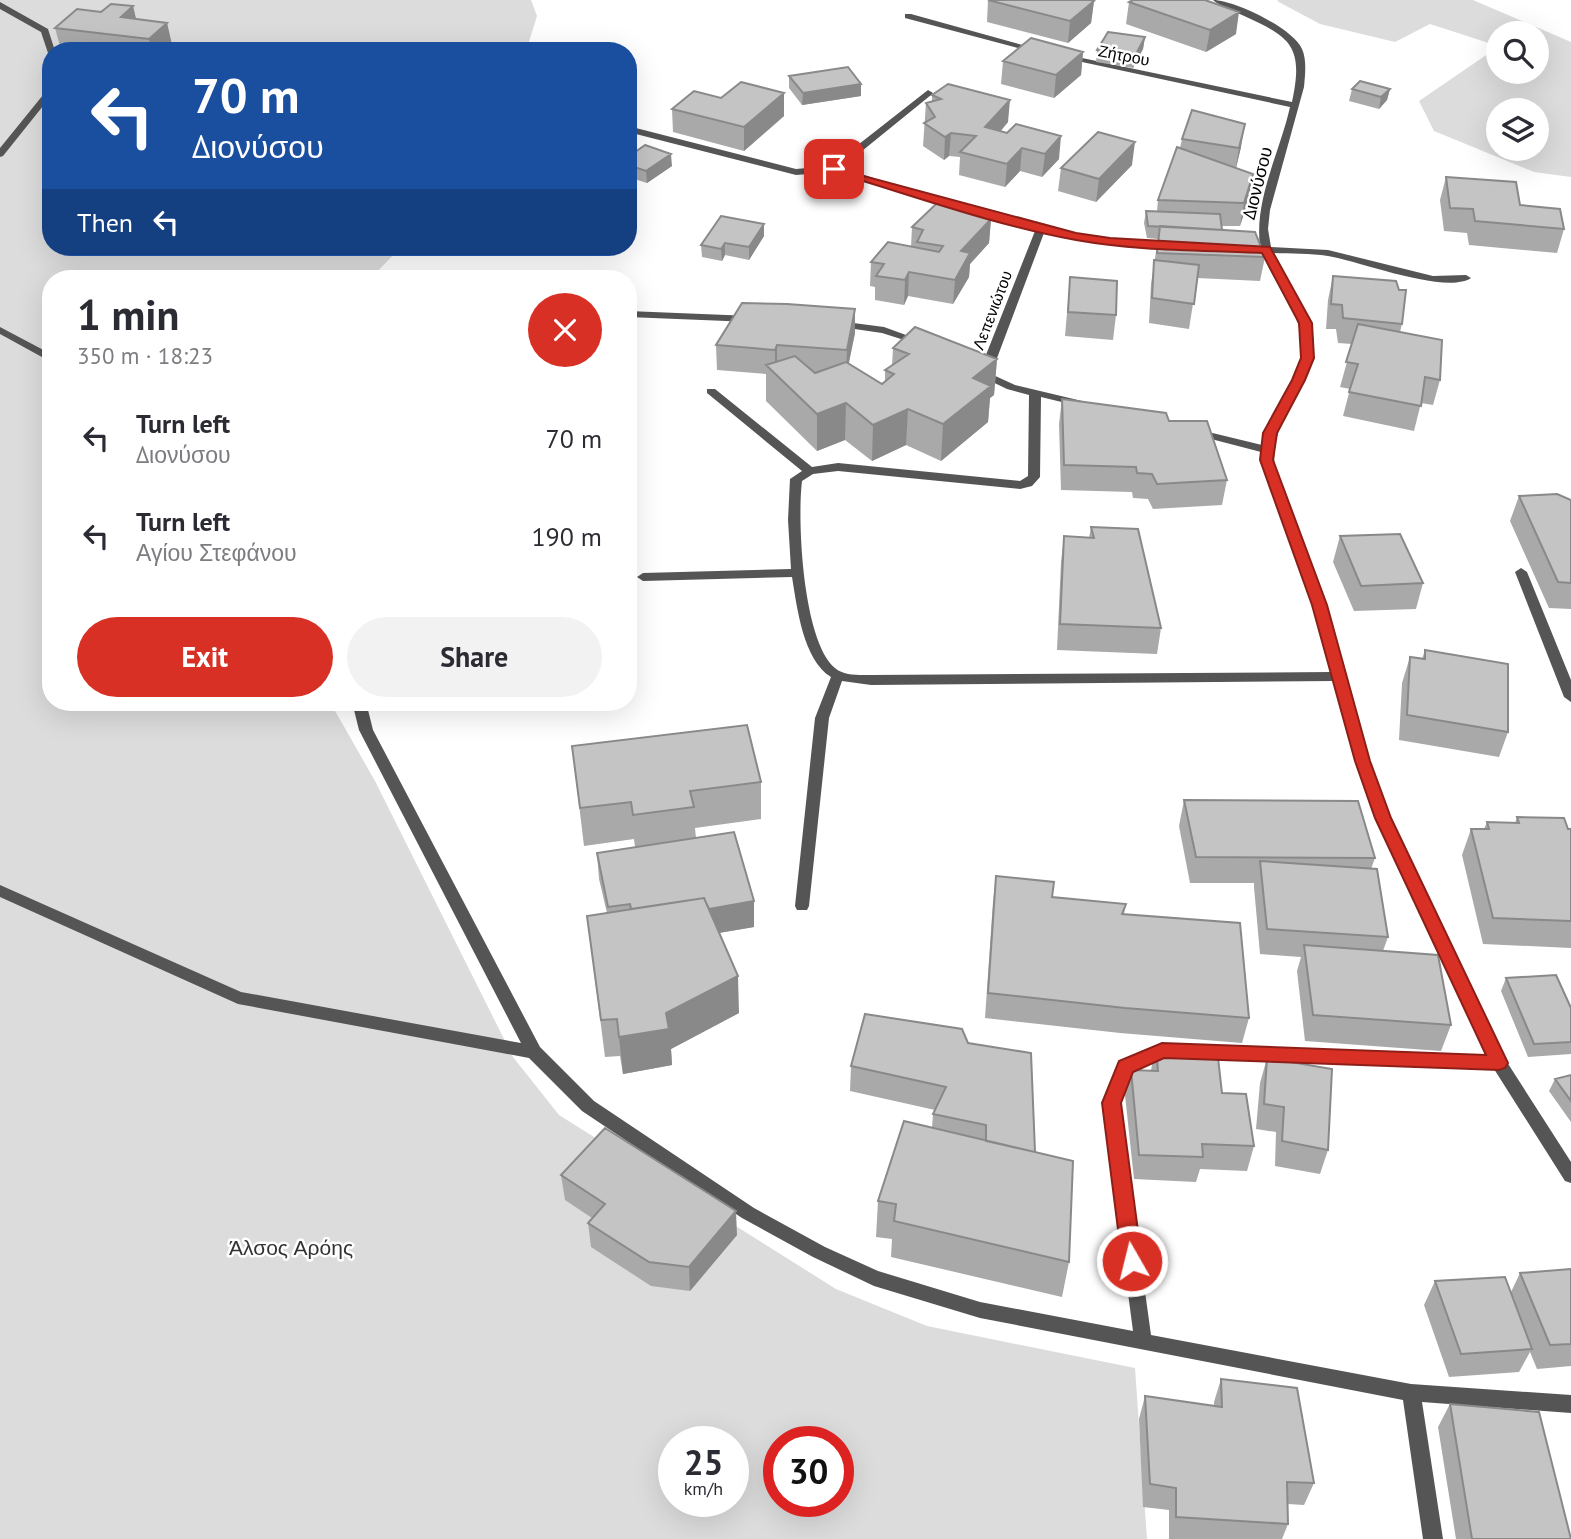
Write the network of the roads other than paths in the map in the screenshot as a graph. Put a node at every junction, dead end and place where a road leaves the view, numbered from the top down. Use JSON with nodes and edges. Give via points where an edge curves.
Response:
{"nodes":[{"id":1,"x":1217,"y":0,"type":"edge"},
{"id":2,"x":0,"y":5,"type":"edge"},
{"id":3,"x":908,"y":16,"type":"dead end"},
{"id":4,"x":48,"y":42,"type":"edge"},
{"id":5,"x":928,"y":93,"type":"dead end"},
{"id":6,"x":42,"y":101,"type":"edge"},
{"id":7,"x":1295,"y":105,"type":"junction"},
{"id":8,"x":637,"y":131,"type":"edge"},
{"id":9,"x":0,"y":154,"type":"edge"},
{"id":10,"x":834,"y":169,"type":"junction"},
{"id":11,"x":1041,"y":229,"type":"junction"},
{"id":12,"x":1186,"y":246,"type":"edge"},
{"id":13,"x":1259,"y":249,"type":"junction"},
{"id":14,"x":1466,"y":278,"type":"dead end"},
{"id":15,"x":637,"y":314,"type":"edge"},
{"id":16,"x":769,"y":320,"type":"edge"},
{"id":17,"x":823,"y":323,"type":"edge"},
{"id":18,"x":0,"y":330,"type":"edge"},
{"id":19,"x":933,"y":348,"type":"edge"},
{"id":20,"x":42,"y":354,"type":"edge"},
{"id":21,"x":711,"y":391,"type":"dead end"},
{"id":22,"x":1035,"y":393,"type":"junction"},
{"id":23,"x":1094,"y":407,"type":"edge"},
{"id":24,"x":1187,"y":430,"type":"edge"},
{"id":25,"x":1266,"y":450,"type":"junction"},
{"id":26,"x":810,"y":471,"type":"junction"},
{"id":27,"x":1521,"y":572,"type":"dead end"},
{"id":28,"x":799,"y":573,"type":"junction"},
{"id":29,"x":643,"y":577,"type":"dead end"},
{"id":30,"x":838,"y":675,"type":"junction"},
{"id":31,"x":1341,"y":676,"type":"junction"},
{"id":32,"x":1571,"y":697,"type":"edge"},
{"id":33,"x":361,"y":711,"type":"edge"},
{"id":34,"x":0,"y":891,"type":"edge"},
{"id":35,"x":802,"y":906,"type":"dead end"},
{"id":36,"x":534,"y":1052,"type":"junction"},
{"id":37,"x":1499,"y":1063,"type":"junction"},
{"id":38,"x":1571,"y":1176,"type":"edge"},
{"id":39,"x":1143,"y":1340,"type":"junction"},
{"id":40,"x":1411,"y":1394,"type":"junction"},
{"id":41,"x":1571,"y":1404,"type":"edge"},
{"id":42,"x":1433,"y":1539,"type":"edge"}],
"edges":[{"from":1,"to":7,"type":"street","name":"Διονύσου","via":[[1296,44],[1300,64]]},
{"from":2,"to":4,"type":"street","via":[[45,31]]},
{"from":3,"to":7,"type":"street","name":"Ζήτρου","via":[[1087,64]]},
{"from":5,"to":10,"type":"street"},
{"from":6,"to":9,"type":"street"},
{"from":7,"to":13,"type":"street","name":"Διονύσου"},
{"from":8,"to":10,"type":"street","via":[[796,172]]},
{"from":10,"to":11,"type":"street"},
{"from":11,"to":12,"type":"street","via":[[1110,242]]},
{"from":11,"to":22,"type":"street","name":"Λεπενιώτου","via":[[979,372]]},
{"from":13,"to":14,"type":"street","via":[[1328,253],[1433,279]]},
{"from":13,"to":25,"type":"street","name":"Διονύσου","via":[[1300,310],[1308,346],[1304,369],[1270,433]]},
{"from":15,"to":16,"type":"street"},
{"from":17,"to":19,"type":"street","via":[[884,331]]},
{"from":18,"to":20,"type":"street"},
{"from":21,"to":26,"type":"street"},
{"from":22,"to":23,"type":"street"},
{"from":22,"to":26,"type":"street","via":[[1034,477],[1028,483],[860,468]]},
{"from":24,"to":25,"type":"street"},
{"from":25,"to":31,"type":"street","via":[[1275,489],[1320,605]]},
{"from":26,"to":28,"type":"street","via":[[796,479],[793,491]]},
{"from":27,"to":32,"type":"street"},
{"from":28,"to":29,"type":"street"},
{"from":28,"to":30,"type":"street","via":[[810,637],[822,663]]},
{"from":30,"to":31,"type":"street","via":[[871,680]]},
{"from":30,"to":35,"type":"street","via":[[822,718]]},
{"from":31,"to":37,"type":"street","via":[[1383,818]]},
{"from":33,"to":36,"type":"street","via":[[366,730]]},
{"from":34,"to":36,"type":"street","via":[[238,998]]},
{"from":36,"to":39,"type":"street","via":[[588,1106],[748,1213],[863,1273],[970,1308]]},
{"from":37,"to":38,"type":"street"},
{"from":37,"to":39,"type":"street","via":[[1162,1050],[1125,1067],[1111,1103]]},
{"from":39,"to":40,"type":"street"},
{"from":40,"to":41,"type":"street"},
{"from":40,"to":42,"type":"street"}]}
